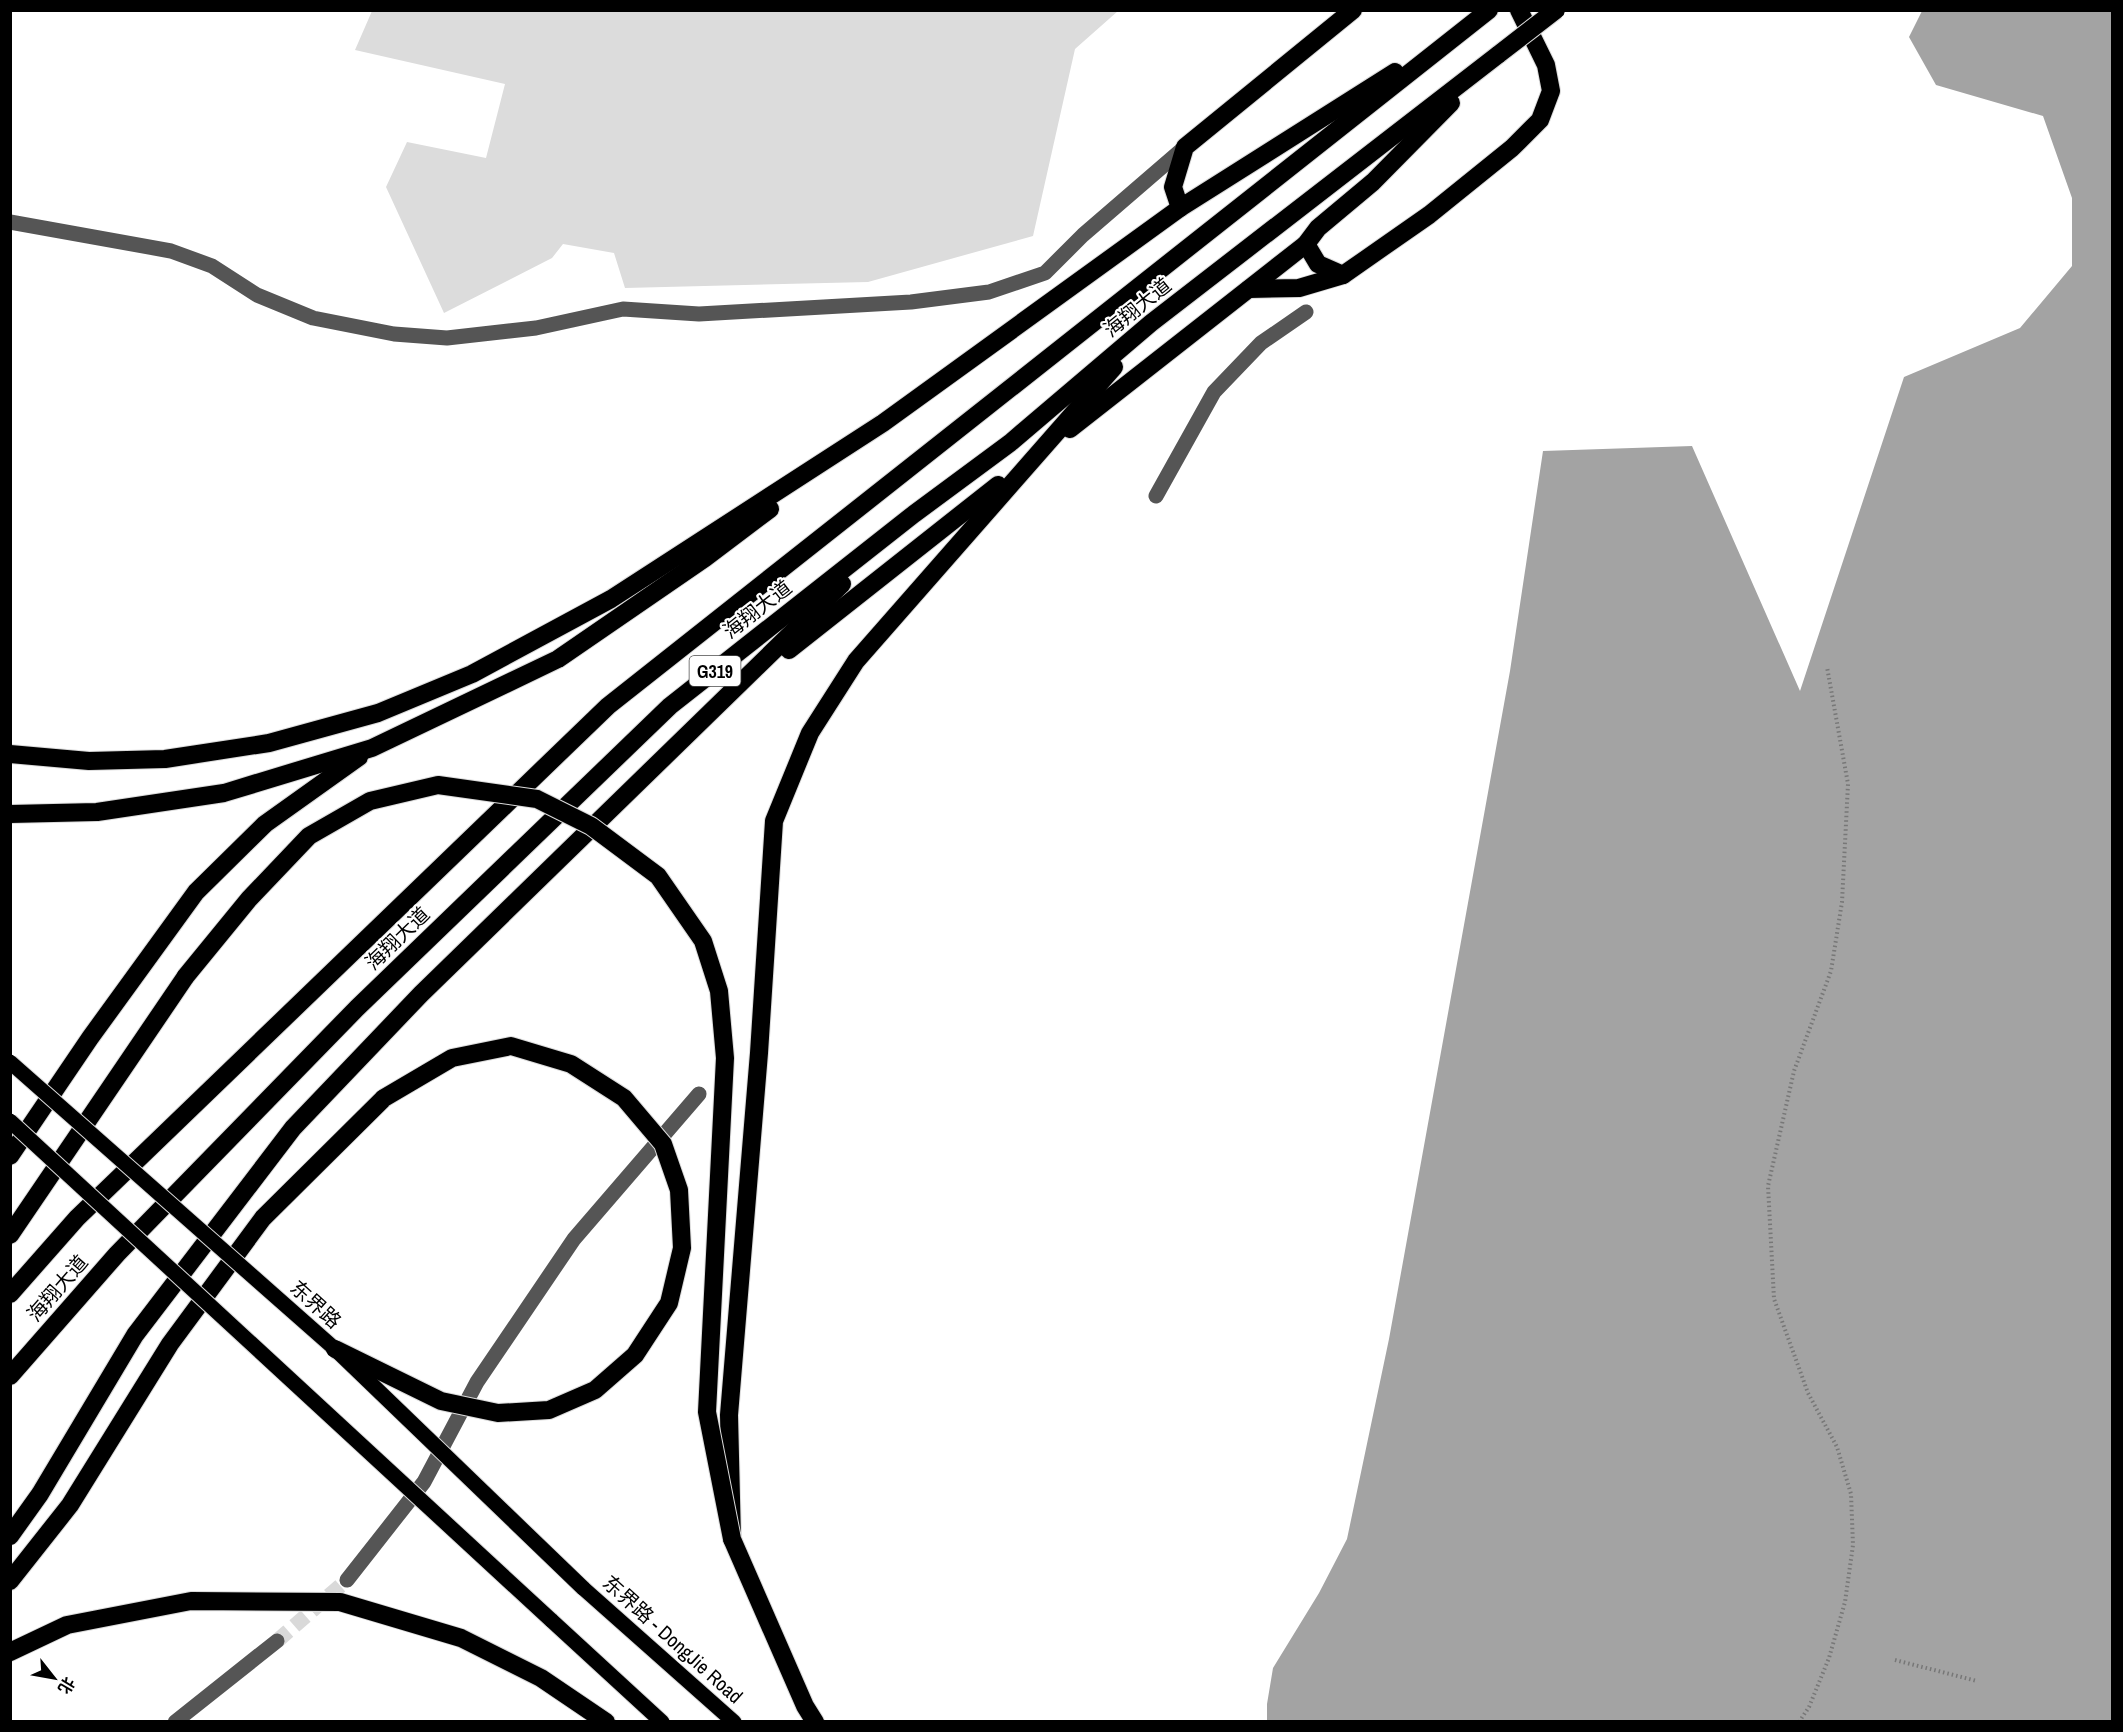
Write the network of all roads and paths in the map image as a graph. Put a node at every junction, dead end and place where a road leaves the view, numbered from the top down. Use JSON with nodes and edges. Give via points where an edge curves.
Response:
{"nodes":[{"id":1,"x":1353,"y":10,"type":"edge"},
{"id":2,"x":1519,"y":10,"type":"edge"},
{"id":3,"x":1556,"y":10,"type":"edge"},
{"id":4,"x":1482,"y":16,"type":"edge"},
{"id":5,"x":1499,"y":54,"type":"junction"},
{"id":6,"x":1185,"y":147,"type":"junction"},
{"id":7,"x":1180,"y":208,"type":"junction"},
{"id":8,"x":10,"y":222,"type":"edge"},
{"id":9,"x":1306,"y":244,"type":"junction"},
{"id":10,"x":1343,"y":275,"type":"junction"},
{"id":11,"x":1249,"y":289,"type":"junction"},
{"id":12,"x":1306,"y":312,"type":"dead end"},
{"id":13,"x":1151,"y":323,"type":"junction"},
{"id":14,"x":883,"y":423,"type":"junction"},
{"id":15,"x":1038,"y":454,"type":"junction"},
{"id":16,"x":1156,"y":496,"type":"dead end"},
{"id":17,"x":914,"y":514,"type":"junction"},
{"id":18,"x":1827,"y":667,"type":"dead end"},
{"id":19,"x":372,"y":748,"type":"junction"},
{"id":20,"x":10,"y":754,"type":"edge"},
{"id":21,"x":658,"y":762,"type":"junction"},
{"id":22,"x":10,"y":814,"type":"edge"},
{"id":23,"x":10,"y":1062,"type":"edge"},
{"id":24,"x":699,"y":1094,"type":"dead end"},
{"id":25,"x":10,"y":1121,"type":"edge"},
{"id":26,"x":10,"y":1156,"type":"edge"},
{"id":27,"x":10,"y":1235,"type":"edge"},
{"id":28,"x":10,"y":1293,"type":"edge"},
{"id":29,"x":335,"y":1349,"type":"junction"},
{"id":30,"x":10,"y":1376,"type":"edge"},
{"id":31,"x":10,"y":1536,"type":"edge"},
{"id":32,"x":732,"y":1539,"type":"junction"},
{"id":33,"x":347,"y":1580,"type":"tunnel mouth"},
{"id":34,"x":10,"y":1581,"type":"edge"},
{"id":35,"x":584,"y":1588,"type":"joint"},
{"id":36,"x":277,"y":1641,"type":"tunnel mouth"},
{"id":37,"x":10,"y":1652,"type":"edge"},
{"id":38,"x":1895,"y":1660,"type":"dead end"},
{"id":39,"x":1977,"y":1681,"type":"dead end"},
{"id":40,"x":175,"y":1722,"type":"edge"},
{"id":41,"x":606,"y":1722,"type":"edge"},
{"id":42,"x":662,"y":1722,"type":"edge"},
{"id":43,"x":734,"y":1722,"type":"edge"},
{"id":44,"x":815,"y":1722,"type":"edge"},
{"id":45,"x":1799,"y":1722,"type":"edge"}],
"edges":[{"from":1,"to":6,"type":"highway"},
{"from":2,"to":10,"type":"highway","via":[[1546,65],[1551,91],[1540,120],[1512,148],[1428,215]]},
{"from":3,"to":5,"type":"highway","bridge":true},
{"from":4,"to":7,"type":"highway"},
{"from":4,"to":28,"type":"highway","name":"海翔大道","number":"G319","via":[[608,706],[77,1218]]},
{"from":5,"to":9,"type":"highway"},
{"from":5,"to":13,"type":"highway","name":"海翔大道","number":"G319"},
{"from":6,"to":7,"type":"highway","via":[[1173,187]]},
{"from":6,"to":8,"type":"street","via":[[1045,273],[988,292],[910,302],[699,314],[623,309],[536,328],[447,338],[394,334],[314,318],[257,295],[212,266],[171,251]]},
{"from":7,"to":14,"type":"highway"},
{"from":9,"to":10,"type":"highway","via":[[1318,264]]},
{"from":9,"to":11,"type":"highway"},
{"from":10,"to":11,"type":"highway","via":[[1299,288]]},
{"from":11,"to":15,"type":"highway"},
{"from":12,"to":16,"type":"street","via":[[1261,343],[1214,392]]},
{"from":13,"to":15,"type":"highway"},
{"from":13,"to":17,"type":"highway","name":"海翔大道","number":"G319","via":[[1010,443]]},
{"from":14,"to":19,"type":"highway","via":[[705,558],[558,659]]},
{"from":14,"to":20,"type":"highway","via":[[611,599],[472,674],[378,712],[269,743],[165,759],[89,761]]},
{"from":15,"to":21,"type":"highway","via":[[806,636]]},
{"from":15,"to":32,"type":"highway","bridge":true,"via":[[856,661],[810,734],[774,821],[729,1415]]},
{"from":17,"to":21,"type":"highway"},
{"from":17,"to":30,"type":"highway","name":"海翔大道","number":"G319","via":[[670,706],[357,1008],[117,1254]]},
{"from":18,"to":45,"type":"path","via":[[1848,784],[1842,902],[1831,971],[1794,1071],[1768,1186],[1774,1299],[1808,1393],[1837,1447],[1851,1494],[1853,1545],[1845,1602],[1829,1658]]},
{"from":19,"to":22,"type":"highway","via":[[224,793],[97,812]]},
{"from":19,"to":26,"type":"highway","via":[[265,824],[196,892]]},
{"from":21,"to":31,"type":"highway","via":[[421,994],[293,1128],[135,1335],[40,1494]]},
{"from":23,"to":29,"type":"main road","name":"东界路","bridge":true},
{"from":24,"to":33,"type":"street","via":[[574,1239],[477,1382],[424,1482]]},
{"from":25,"to":42,"type":"main road","bridge":true},
{"from":27,"to":32,"type":"highway","bridge":true,"via":[[186,976],[249,899],[309,836],[370,801],[438,785],[537,799],[591,826],[658,876],[703,941],[719,991],[725,1058],[707,1412]]},
{"from":29,"to":34,"type":"highway","bridge":true,"via":[[441,1401],[498,1413],[549,1410],[595,1389],[634,1355],[669,1303],[682,1248],[679,1190],[663,1144],[624,1098],[571,1064],[511,1046],[452,1058],[384,1098],[263,1218],[170,1344],[70,1505]]},
{"from":29,"to":35,"type":"main road","name":"东界路","bridge":true},
{"from":32,"to":44,"type":"highway"},
{"from":35,"to":43,"type":"main road","name":"东界路 - DongJie Road"},
{"from":36,"to":40,"type":"street"},
{"from":37,"to":41,"type":"highway","via":[[67,1625],[191,1601],[340,1602],[461,1638],[541,1678]]},
{"from":38,"to":39,"type":"path"}]}
